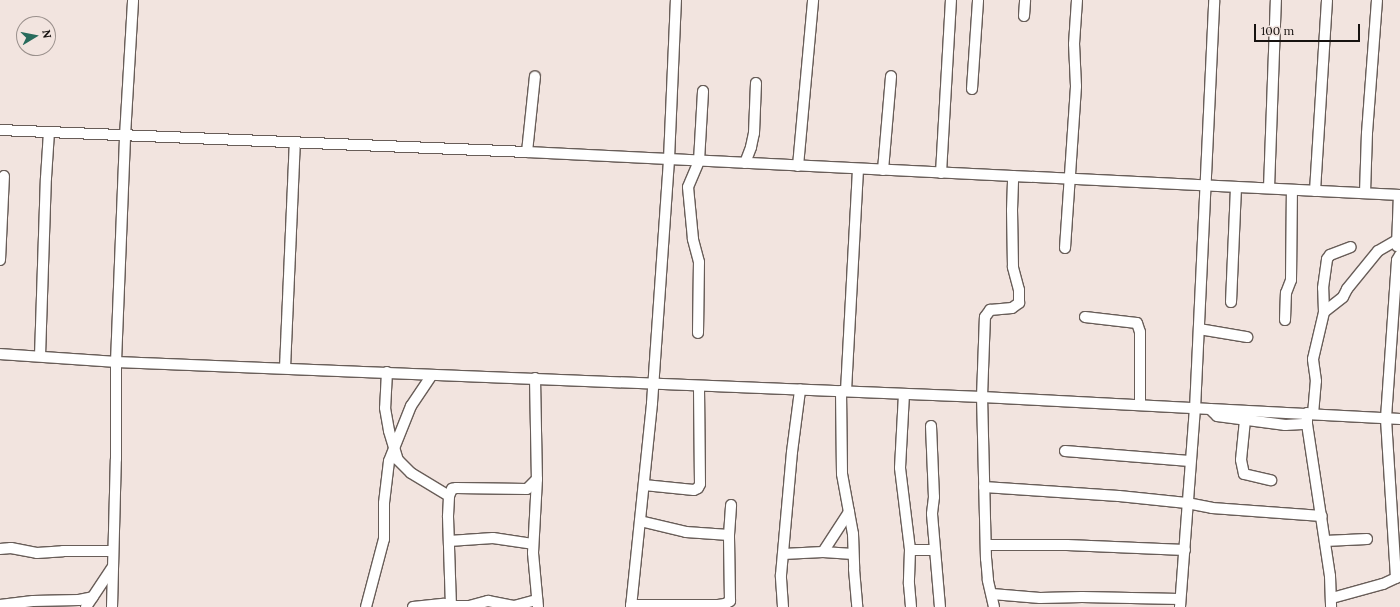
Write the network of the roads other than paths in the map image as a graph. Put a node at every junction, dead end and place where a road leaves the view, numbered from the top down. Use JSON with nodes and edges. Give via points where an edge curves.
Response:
{"nodes":[{"id":1,"x":133,"y":0,"type":"edge"},
{"id":2,"x":676,"y":0,"type":"edge"},
{"id":3,"x":813,"y":0,"type":"edge"},
{"id":4,"x":951,"y":0,"type":"edge"},
{"id":5,"x":978,"y":0,"type":"edge"},
{"id":6,"x":1025,"y":0,"type":"edge"},
{"id":7,"x":1077,"y":0,"type":"edge"},
{"id":8,"x":1214,"y":0,"type":"edge"},
{"id":9,"x":1276,"y":0,"type":"edge"},
{"id":10,"x":1327,"y":0,"type":"edge"},
{"id":11,"x":1377,"y":0,"type":"edge"},
{"id":12,"x":1024,"y":16,"type":"dead end"},
{"id":13,"x":535,"y":76,"type":"dead end"},
{"id":14,"x":891,"y":76,"type":"dead end"},
{"id":15,"x":756,"y":83,"type":"dead end"},
{"id":16,"x":972,"y":89,"type":"dead end"},
{"id":17,"x":703,"y":91,"type":"dead end"},
{"id":18,"x":0,"y":130,"type":"edge"},
{"id":19,"x":49,"y":132,"type":"junction"},
{"id":20,"x":125,"y":136,"type":"junction"},
{"id":21,"x":295,"y":142,"type":"junction"},
{"id":22,"x":527,"y":152,"type":"junction"},
{"id":23,"x":669,"y":159,"type":"junction"},
{"id":24,"x":699,"y":161,"type":"junction"},
{"id":25,"x":745,"y":163,"type":"junction"},
{"id":26,"x":798,"y":166,"type":"junction"},
{"id":27,"x":858,"y":169,"type":"junction"},
{"id":28,"x":883,"y":170,"type":"junction"},
{"id":29,"x":941,"y":173,"type":"junction"},
{"id":30,"x":4,"y":176,"type":"dead end"},
{"id":31,"x":1013,"y":176,"type":"junction"},
{"id":32,"x":1069,"y":180,"type":"junction"},
{"id":33,"x":1205,"y":185,"type":"junction"},
{"id":34,"x":1236,"y":187,"type":"junction"},
{"id":35,"x":1269,"y":188,"type":"junction"},
{"id":36,"x":1292,"y":190,"type":"junction"},
{"id":37,"x":1315,"y":191,"type":"junction"},
{"id":38,"x":1365,"y":193,"type":"junction"},
{"id":39,"x":1399,"y":195,"type":"edge"},
{"id":40,"x":1397,"y":240,"type":"junction"},
{"id":41,"x":1351,"y":247,"type":"dead end"},
{"id":42,"x":1065,"y":248,"type":"dead end"},
{"id":43,"x":1398,"y":258,"type":"edge"},
{"id":44,"x":0,"y":260,"type":"edge"},
{"id":45,"x":1231,"y":302,"type":"dead end"},
{"id":46,"x":1324,"y":312,"type":"junction"},
{"id":47,"x":1085,"y":317,"type":"dead end"},
{"id":48,"x":1285,"y":320,"type":"dead end"},
{"id":49,"x":1199,"y":329,"type":"junction"},
{"id":50,"x":698,"y":333,"type":"dead end"},
{"id":51,"x":1247,"y":338,"type":"dead end"},
{"id":52,"x":0,"y":354,"type":"edge"},
{"id":53,"x":40,"y":356,"type":"junction"},
{"id":54,"x":116,"y":362,"type":"junction"},
{"id":55,"x":285,"y":368,"type":"junction"},
{"id":56,"x":388,"y":372,"type":"junction"},
{"id":57,"x":432,"y":375,"type":"junction"},
{"id":58,"x":535,"y":378,"type":"junction"},
{"id":59,"x":653,"y":382,"type":"junction"},
{"id":60,"x":699,"y":386,"type":"junction"},
{"id":61,"x":800,"y":390,"type":"junction"},
{"id":62,"x":844,"y":391,"type":"junction"},
{"id":63,"x":904,"y":394,"type":"junction"},
{"id":64,"x":982,"y":397,"type":"junction"},
{"id":65,"x":1140,"y":405,"type":"junction"},
{"id":66,"x":1195,"y":408,"type":"junction"},
{"id":67,"x":1210,"y":409,"type":"junction"},
{"id":68,"x":1310,"y":414,"type":"junction"},
{"id":69,"x":1386,"y":418,"type":"junction"},
{"id":70,"x":1400,"y":419,"type":"edge"},
{"id":71,"x":1245,"y":420,"type":"junction"},
{"id":72,"x":1307,"y":424,"type":"junction"},
{"id":73,"x":931,"y":426,"type":"dead end"},
{"id":74,"x":393,"y":448,"type":"junction"},
{"id":75,"x":1065,"y":451,"type":"dead end"},
{"id":76,"x":1190,"y":461,"type":"junction"},
{"id":77,"x":537,"y":479,"type":"junction"},
{"id":78,"x":1271,"y":480,"type":"dead end"},
{"id":79,"x":644,"y":485,"type":"junction"},
{"id":80,"x":984,"y":487,"type":"junction"},
{"id":81,"x":450,"y":496,"type":"junction"},
{"id":82,"x":1187,"y":503,"type":"junction"},
{"id":83,"x":731,"y":505,"type":"dead end"},
{"id":84,"x":849,"y":512,"type":"junction"},
{"id":85,"x":1322,"y":516,"type":"junction"},
{"id":86,"x":640,"y":521,"type":"junction"},
{"id":87,"x":729,"y":535,"type":"junction"},
{"id":88,"x":1367,"y":539,"type":"dead end"},
{"id":89,"x":449,"y":541,"type":"junction"},
{"id":90,"x":1325,"y":541,"type":"junction"},
{"id":91,"x":533,"y":544,"type":"junction"},
{"id":92,"x":987,"y":545,"type":"junction"},
{"id":93,"x":0,"y":549,"type":"edge"},
{"id":94,"x":910,"y":550,"type":"junction"},
{"id":95,"x":934,"y":550,"type":"junction"},
{"id":96,"x":1185,"y":550,"type":"junction"},
{"id":97,"x":113,"y":551,"type":"junction"},
{"id":98,"x":822,"y":552,"type":"junction"},
{"id":99,"x":783,"y":554,"type":"junction"},
{"id":100,"x":853,"y":554,"type":"junction"},
{"id":101,"x":112,"y":568,"type":"junction"},
{"id":102,"x":1398,"y":577,"type":"edge"},
{"id":103,"x":992,"y":594,"type":"junction"},
{"id":104,"x":93,"y":597,"type":"junction"},
{"id":105,"x":1142,"y":602,"type":"edge"},
{"id":106,"x":1332,"y":602,"type":"edge"},
{"id":107,"x":1180,"y":603,"type":"edge"},
{"id":108,"x":537,"y":604,"type":"edge"},
{"id":109,"x":0,"y":605,"type":"edge"},
{"id":110,"x":369,"y":605,"type":"edge"},
{"id":111,"x":631,"y":606,"type":"edge"},
{"id":112,"x":86,"y":607,"type":"edge"},
{"id":113,"x":112,"y":607,"type":"edge"},
{"id":114,"x":413,"y":607,"type":"edge"},
{"id":115,"x":451,"y":607,"type":"edge"},
{"id":116,"x":783,"y":607,"type":"edge"},
{"id":117,"x":857,"y":607,"type":"edge"},
{"id":118,"x":911,"y":607,"type":"edge"},
{"id":119,"x":940,"y":607,"type":"edge"},
{"id":120,"x":994,"y":607,"type":"edge"}],
"edges":[{"from":1,"to":20,"type":"street"},
{"from":2,"to":23,"type":"street"},
{"from":3,"to":26,"type":"street"},
{"from":4,"to":29,"type":"street"},
{"from":5,"to":16,"type":"street"},
{"from":6,"to":12,"type":"street"},
{"from":7,"to":32,"type":"street","via":[[1074,44],[1076,86]]},
{"from":8,"to":33,"type":"street"},
{"from":9,"to":35,"type":"street"},
{"from":10,"to":37,"type":"street"},
{"from":11,"to":38,"type":"street"},
{"from":13,"to":22,"type":"street"},
{"from":14,"to":28,"type":"street"},
{"from":15,"to":25,"type":"street","via":[[754,133]]},
{"from":17,"to":24,"type":"street"},
{"from":18,"to":19,"type":"street"},
{"from":19,"to":20,"type":"street"},
{"from":19,"to":53,"type":"street"},
{"from":20,"to":21,"type":"street"},
{"from":20,"to":54,"type":"street"},
{"from":21,"to":22,"type":"street"},
{"from":21,"to":55,"type":"street"},
{"from":22,"to":23,"type":"street"},
{"from":23,"to":24,"type":"street"},
{"from":23,"to":59,"type":"street"},
{"from":24,"to":25,"type":"street"},
{"from":24,"to":50,"type":"street","via":[[688,187],[693,239],[699,262]]},
{"from":25,"to":26,"type":"street"},
{"from":26,"to":27,"type":"street"},
{"from":27,"to":28,"type":"street"},
{"from":27,"to":62,"type":"street"},
{"from":28,"to":29,"type":"street"},
{"from":29,"to":31,"type":"street"},
{"from":30,"to":44,"type":"street"},
{"from":31,"to":32,"type":"street"},
{"from":31,"to":64,"type":"street","via":[[1013,267],[1019,290],[1019,303],[1012,308],[990,310],[985,316]]},
{"from":32,"to":33,"type":"street"},
{"from":32,"to":42,"type":"street"},
{"from":33,"to":34,"type":"street"},
{"from":33,"to":49,"type":"street"},
{"from":34,"to":35,"type":"street"},
{"from":34,"to":45,"type":"street"},
{"from":35,"to":36,"type":"street"},
{"from":36,"to":37,"type":"street"},
{"from":36,"to":48,"type":"street","via":[[1291,280],[1286,294]]},
{"from":37,"to":38,"type":"street"},
{"from":38,"to":39,"type":"street"},
{"from":39,"to":40,"type":"street"},
{"from":40,"to":43,"type":"street"},
{"from":40,"to":46,"type":"street","via":[[1378,251],[1343,297]]},
{"from":41,"to":46,"type":"street","via":[[1327,258],[1323,288]]},
{"from":43,"to":69,"type":"street"},
{"from":46,"to":68,"type":"street","via":[[1314,359],[1316,381]]},
{"from":47,"to":65,"type":"street","via":[[1137,323],[1140,332]]},
{"from":49,"to":51,"type":"street"},
{"from":49,"to":66,"type":"street"},
{"from":52,"to":53,"type":"street"},
{"from":53,"to":54,"type":"street"},
{"from":54,"to":55,"type":"street"},
{"from":54,"to":97,"type":"street"},
{"from":55,"to":56,"type":"street"},
{"from":56,"to":57,"type":"street"},
{"from":56,"to":74,"type":"street","via":[[386,408]]},
{"from":57,"to":58,"type":"street"},
{"from":57,"to":74,"type":"street","via":[[411,406]]},
{"from":58,"to":59,"type":"street"},
{"from":58,"to":77,"type":"street"},
{"from":59,"to":60,"type":"street"},
{"from":59,"to":79,"type":"street"},
{"from":60,"to":61,"type":"street"},
{"from":60,"to":79,"type":"street","via":[[698,488],[694,490]]},
{"from":61,"to":62,"type":"street"},
{"from":61,"to":99,"type":"street"},
{"from":62,"to":63,"type":"street"},
{"from":62,"to":84,"type":"street","via":[[842,474]]},
{"from":63,"to":64,"type":"street"},
{"from":63,"to":94,"type":"street","via":[[900,468]]},
{"from":64,"to":65,"type":"street"},
{"from":64,"to":80,"type":"street"},
{"from":65,"to":66,"type":"street"},
{"from":66,"to":67,"type":"street"},
{"from":66,"to":76,"type":"street"},
{"from":67,"to":68,"type":"street"},
{"from":67,"to":71,"type":"street","via":[[1217,416]]},
{"from":68,"to":69,"type":"street"},
{"from":68,"to":72,"type":"street"},
{"from":69,"to":70,"type":"street"},
{"from":69,"to":102,"type":"street"},
{"from":71,"to":72,"type":"street","via":[[1285,425]]},
{"from":71,"to":78,"type":"street","via":[[1241,460],[1244,474]]},
{"from":72,"to":85,"type":"street"},
{"from":73,"to":95,"type":"street"},
{"from":74,"to":81,"type":"street","via":[[398,460],[407,470]]},
{"from":74,"to":110,"type":"street","via":[[385,496],[384,539]]},
{"from":75,"to":76,"type":"street"},
{"from":76,"to":82,"type":"street"},
{"from":77,"to":81,"type":"street","via":[[527,489],[456,488]]},
{"from":77,"to":91,"type":"street"},
{"from":79,"to":86,"type":"street"},
{"from":80,"to":82,"type":"street"},
{"from":80,"to":92,"type":"street"},
{"from":81,"to":89,"type":"street"},
{"from":82,"to":85,"type":"street","via":[[1212,508]]},
{"from":82,"to":96,"type":"street"},
{"from":83,"to":87,"type":"street"},
{"from":84,"to":98,"type":"street"},
{"from":84,"to":100,"type":"street"},
{"from":85,"to":90,"type":"street"},
{"from":86,"to":87,"type":"street","via":[[686,532]]},
{"from":86,"to":111,"type":"street"},
{"from":87,"to":111,"type":"street","via":[[731,598],[728,604]]},
{"from":88,"to":90,"type":"street"},
{"from":89,"to":91,"type":"street","via":[[493,538]]},
{"from":89,"to":115,"type":"street"},
{"from":90,"to":106,"type":"street"},
{"from":91,"to":108,"type":"street"},
{"from":92,"to":96,"type":"street","via":[[1067,545]]},
{"from":92,"to":103,"type":"street","via":[[987,571]]},
{"from":93,"to":97,"type":"street","via":[[11,548],[37,553],[63,550]]},
{"from":94,"to":95,"type":"street"},
{"from":94,"to":118,"type":"street"},
{"from":95,"to":119,"type":"street"},
{"from":96,"to":107,"type":"street"},
{"from":97,"to":101,"type":"street"},
{"from":98,"to":99,"type":"street"},
{"from":98,"to":100,"type":"street"},
{"from":99,"to":116,"type":"street"},
{"from":100,"to":117,"type":"street"},
{"from":101,"to":104,"type":"street"},
{"from":101,"to":113,"type":"street"},
{"from":102,"to":106,"type":"street"},
{"from":103,"to":105,"type":"street"},
{"from":103,"to":120,"type":"street"},
{"from":104,"to":109,"type":"street"},
{"from":104,"to":112,"type":"street"},
{"from":105,"to":107,"type":"street"},
{"from":108,"to":115,"type":"street","via":[[514,606],[488,601]]},
{"from":114,"to":115,"type":"street","via":[[444,604]]}]}
